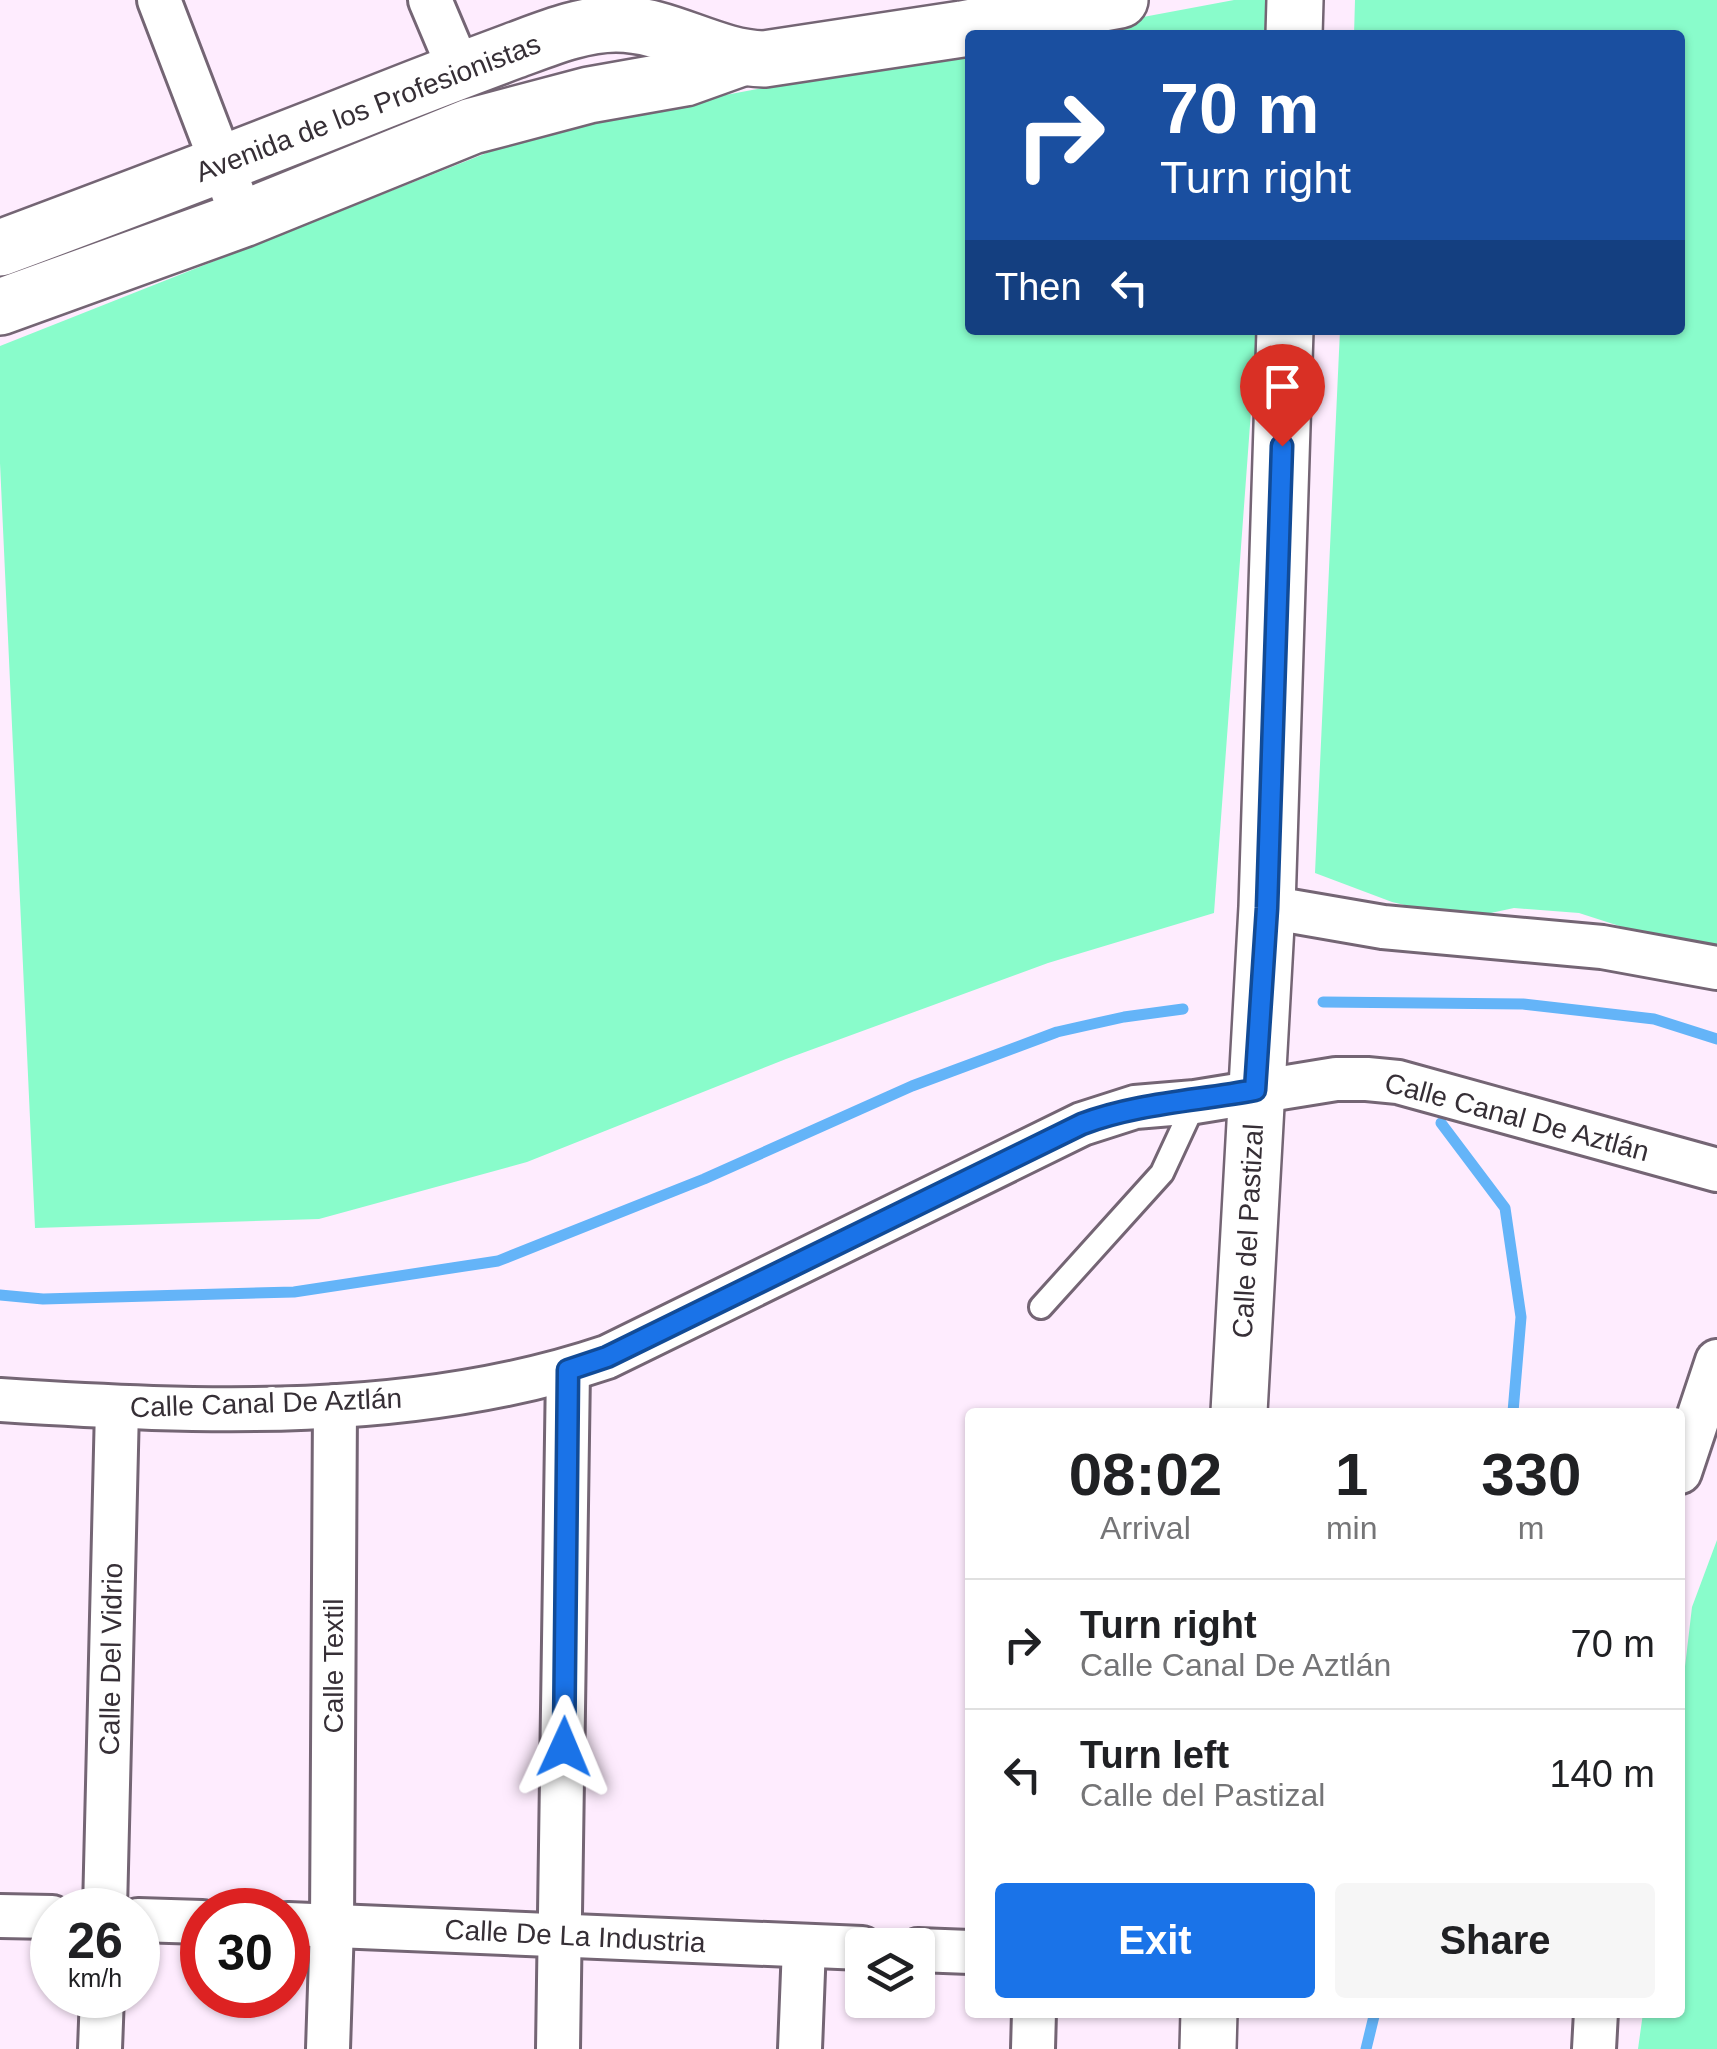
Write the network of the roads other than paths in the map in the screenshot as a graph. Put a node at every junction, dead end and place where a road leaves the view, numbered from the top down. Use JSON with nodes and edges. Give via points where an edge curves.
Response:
{"nodes":[{"id":1,"x":159,"y":0,"type":"edge"},
{"id":2,"x":430,"y":0,"type":"edge"},
{"id":3,"x":1120,"y":0,"type":"edge"},
{"id":4,"x":1296,"y":0,"type":"edge"},
{"id":5,"x":956,"y":15,"type":"edge"},
{"id":6,"x":1294,"y":30,"type":"edge"},
{"id":7,"x":674,"y":37,"type":"edge"},
{"id":8,"x":460,"y":71,"type":"junction"},
{"id":9,"x":222,"y":165,"type":"junction"},
{"id":10,"x":243,"y":219,"type":"junction"},
{"id":11,"x":0,"y":248,"type":"edge"},
{"id":12,"x":3,"y":299,"type":"edge"},
{"id":13,"x":1285,"y":335,"type":"edge"},
{"id":14,"x":1267,"y":908,"type":"junction"},
{"id":15,"x":1717,"y":968,"type":"edge"},
{"id":16,"x":1255,"y":1090,"type":"junction"},
{"id":17,"x":1195,"y":1102,"type":"junction"},
{"id":18,"x":1717,"y":1170,"type":"edge"},
{"id":19,"x":1041,"y":1306,"type":"dead end"},
{"id":20,"x":1717,"y":1362,"type":"edge"},
{"id":21,"x":568,"y":1370,"type":"junction"},
{"id":22,"x":0,"y":1400,"type":"edge"},
{"id":23,"x":335,"y":1406,"type":"junction"},
{"id":24,"x":117,"y":1408,"type":"junction"},
{"id":25,"x":1239,"y":1408,"type":"edge"},
{"id":26,"x":1685,"y":1457,"type":"edge"},
{"id":27,"x":106,"y":1888,"type":"edge"},
{"id":28,"x":0,"y":1916,"type":"edge"},
{"id":29,"x":30,"y":1917,"type":"edge"},
{"id":30,"x":310,"y":1924,"type":"edge"},
{"id":31,"x":332,"y":1925,"type":"junction"},
{"id":32,"x":561,"y":1936,"type":"junction"},
{"id":33,"x":804,"y":1946,"type":"junction"},
{"id":34,"x":845,"y":1947,"type":"edge"},
{"id":35,"x":935,"y":1951,"type":"edge"},
{"id":36,"x":965,"y":1952,"type":"edge"},
{"id":37,"x":101,"y":2018,"type":"edge"},
{"id":38,"x":1034,"y":2018,"type":"edge"},
{"id":39,"x":1209,"y":2018,"type":"edge"},
{"id":40,"x":1596,"y":2018,"type":"edge"},
{"id":41,"x":100,"y":2049,"type":"edge"},
{"id":42,"x":328,"y":2049,"type":"edge"},
{"id":43,"x":558,"y":2049,"type":"edge"},
{"id":44,"x":800,"y":2049,"type":"edge"},
{"id":45,"x":1032,"y":2049,"type":"edge"},
{"id":46,"x":1208,"y":2049,"type":"edge"},
{"id":47,"x":1594,"y":2049,"type":"edge"}],
"edges":[{"from":1,"to":9,"type":"street"},
{"from":2,"to":8,"type":"street"},
{"from":3,"to":5,"type":"street","name":"Avenida de los Profesionistas"},
{"from":4,"to":6,"type":"street"},
{"from":5,"to":7,"type":"street","name":"Avenida de los Profesionistas","via":[[804,55],[741,58]]},
{"from":7,"to":8,"type":"street","name":"Avenida de los Profesionistas","via":[[615,24],[586,28]]},
{"from":7,"to":10,"type":"street","name":"Avenida de los Profesionistas","via":[[589,95],[472,126]]},
{"from":8,"to":9,"type":"street","name":"Avenida de los Profesionistas"},
{"from":9,"to":10,"type":"street"},
{"from":9,"to":11,"type":"street","name":"Avenida de los Profesionistas"},
{"from":10,"to":12,"type":"street","name":"Avenida de los Profesionistas"},
{"from":13,"to":14,"type":"street","name":"Calle del Pastizal"},
{"from":14,"to":15,"type":"street","via":[[1383,927],[1602,946]]},
{"from":14,"to":16,"type":"street","name":"Calle del Pastizal"},
{"from":16,"to":17,"type":"street","name":"Calle Canal De Aztlán"},
{"from":16,"to":18,"type":"street","name":"Calle Canal De Aztlán","via":[[1336,1079],[1398,1082]]},
{"from":16,"to":25,"type":"street","name":"Calle del Pastizal"},
{"from":17,"to":19,"type":"lane","via":[[1162,1173]]},
{"from":17,"to":21,"type":"street","name":"Calle Canal De Aztlán","via":[[1135,1107],[1082,1124],[607,1357]]},
{"from":20,"to":26,"type":"street"},
{"from":21,"to":23,"type":"street","name":"Calle Canal De Aztlán","via":[[453,1394]]},
{"from":21,"to":32,"type":"street"},
{"from":22,"to":24,"type":"street","name":"Calle Canal De Aztlán"},
{"from":23,"to":24,"type":"street","name":"Calle Canal De Aztlán"},
{"from":23,"to":31,"type":"street","name":"Calle Textil"},
{"from":24,"to":27,"type":"street","name":"Calle Del Vidrio"},
{"from":28,"to":29,"type":"street"},
{"from":30,"to":31,"type":"street","name":"Calle De La Industria"},
{"from":31,"to":32,"type":"street","name":"Calle De La Industria"},
{"from":31,"to":42,"type":"street","name":"Calle Textil"},
{"from":32,"to":33,"type":"street","name":"Calle De La Industria"},
{"from":32,"to":43,"type":"street"},
{"from":33,"to":34,"type":"street","name":"Calle De La Industria"},
{"from":33,"to":44,"type":"street"},
{"from":35,"to":36,"type":"street"},
{"from":37,"to":41,"type":"street"},
{"from":38,"to":45,"type":"street"},
{"from":39,"to":46,"type":"street"},
{"from":40,"to":47,"type":"street"}]}
